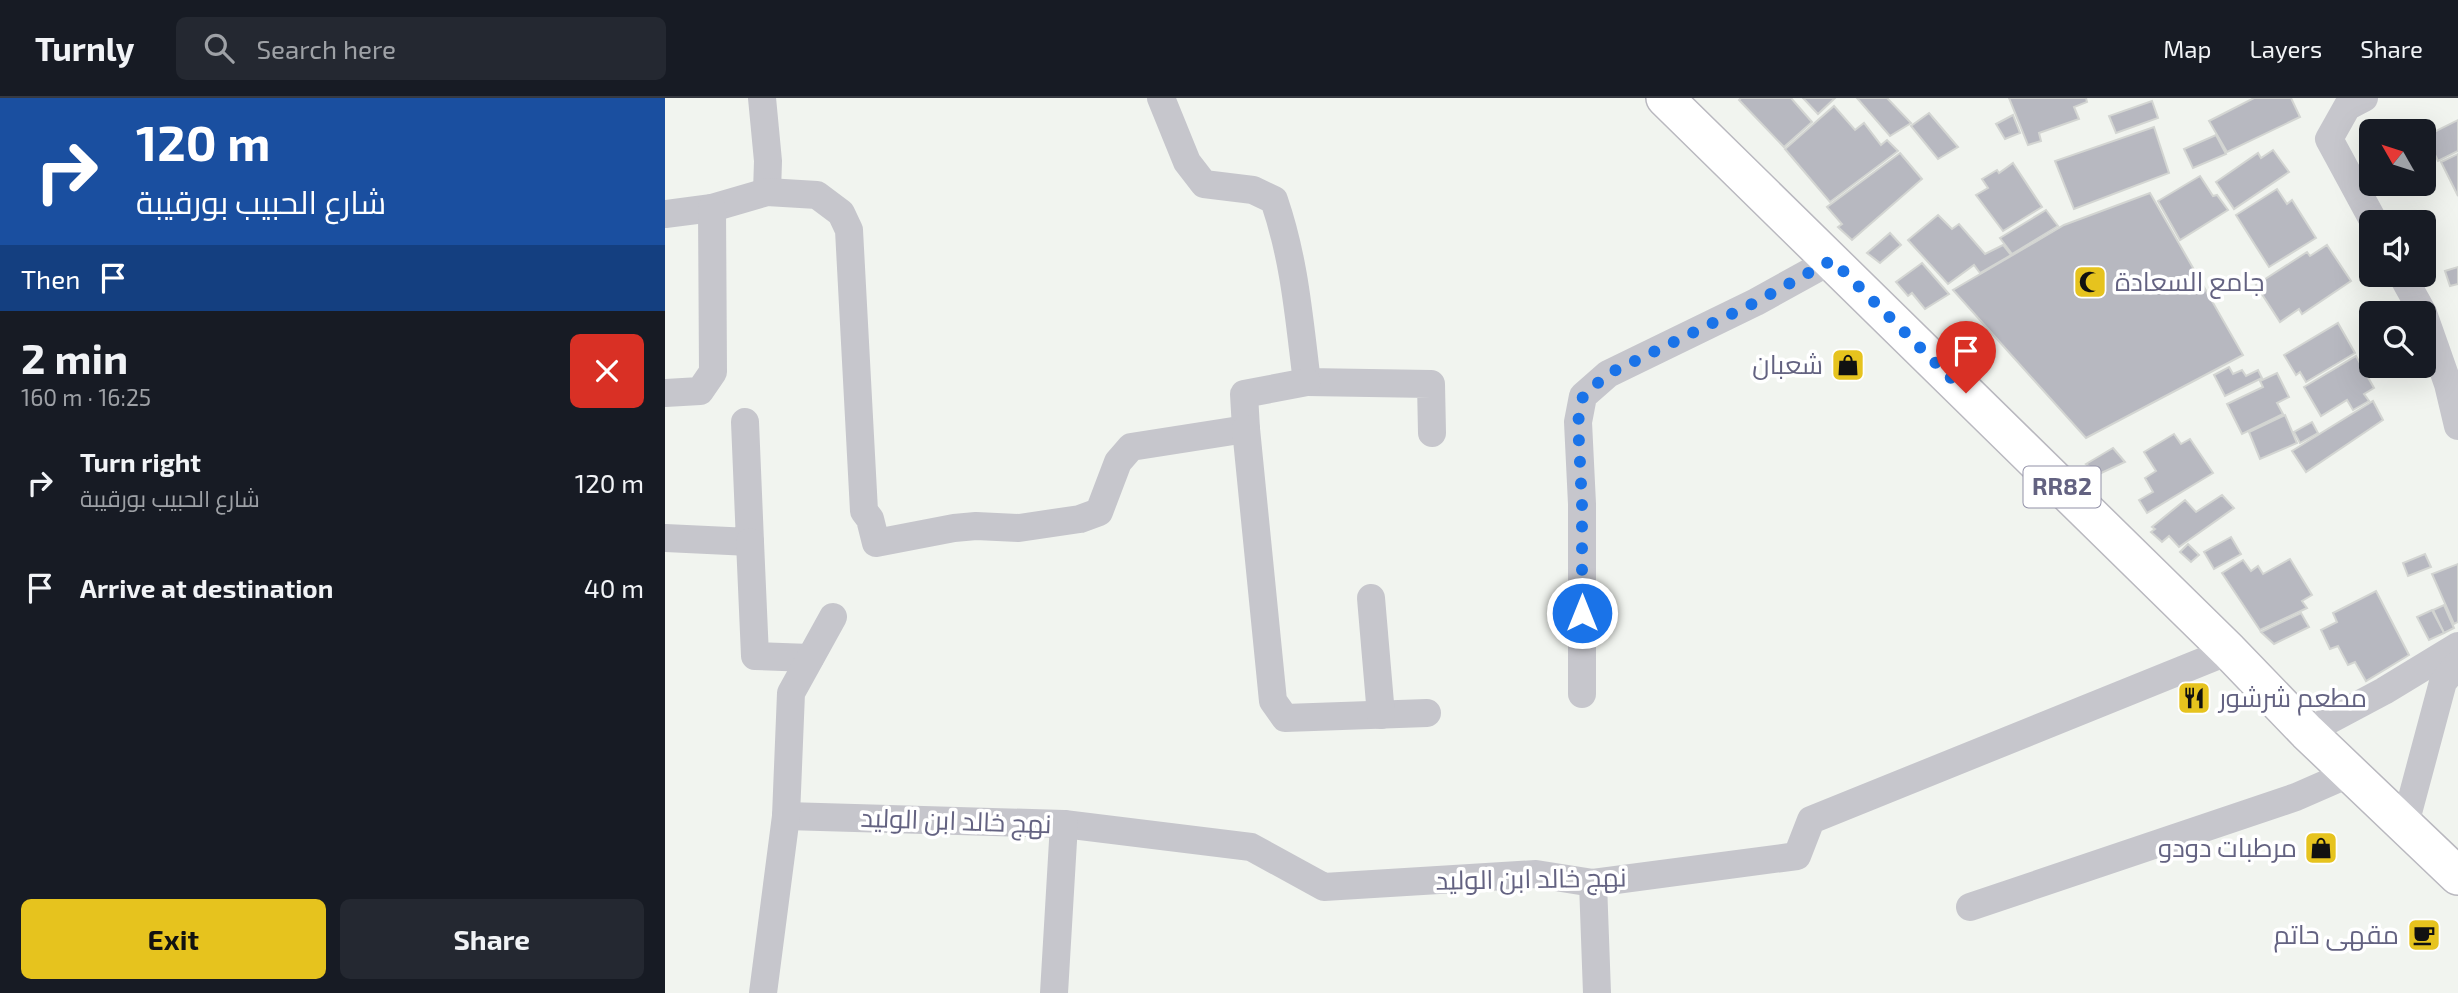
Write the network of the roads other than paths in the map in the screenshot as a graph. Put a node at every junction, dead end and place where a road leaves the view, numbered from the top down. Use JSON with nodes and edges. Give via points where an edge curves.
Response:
{"nodes":[{"id":1,"x":762,"y":98,"type":"edge"},
{"id":2,"x":1161,"y":98,"type":"edge"},
{"id":3,"x":1665,"y":98,"type":"edge"},
{"id":4,"x":2364,"y":98,"type":"edge"},
{"id":5,"x":767,"y":192,"type":"junction"},
{"id":6,"x":712,"y":208,"type":"junction"},
{"id":7,"x":2367,"y":210,"type":"edge"},
{"id":8,"x":665,"y":214,"type":"edge"},
{"id":9,"x":1832,"y":260,"type":"junction"},
{"id":10,"x":2436,"y":344,"type":"edge"},
{"id":11,"x":1307,"y":382,"type":"junction"},
{"id":12,"x":2453,"y":382,"type":"edge"},
{"id":13,"x":665,"y":393,"type":"edge"},
{"id":14,"x":745,"y":422,"type":"dead end"},
{"id":15,"x":2458,"y":426,"type":"edge"},
{"id":16,"x":1246,"y":429,"type":"junction"},
{"id":17,"x":1432,"y":433,"type":"dead end"},
{"id":18,"x":665,"y":538,"type":"edge"},
{"id":19,"x":750,"y":542,"type":"junction"},
{"id":20,"x":1371,"y":598,"type":"dead end"},
{"id":21,"x":834,"y":617,"type":"dead end"},
{"id":22,"x":2458,"y":646,"type":"edge"},
{"id":23,"x":2229,"y":651,"type":"junction"},
{"id":24,"x":810,"y":658,"type":"junction"},
{"id":25,"x":2458,"y":664,"type":"edge"},
{"id":26,"x":1582,"y":694,"type":"dead end"},
{"id":27,"x":1427,"y":713,"type":"dead end"},
{"id":28,"x":1381,"y":715,"type":"junction"},
{"id":29,"x":2307,"y":732,"type":"junction"},
{"id":30,"x":2351,"y":773,"type":"junction"},
{"id":31,"x":786,"y":816,"type":"junction"},
{"id":32,"x":1064,"y":824,"type":"junction"},
{"id":33,"x":2405,"y":824,"type":"junction"},
{"id":34,"x":2458,"y":876,"type":"edge"},
{"id":35,"x":1593,"y":883,"type":"junction"},
{"id":36,"x":1970,"y":907,"type":"dead end"},
{"id":37,"x":763,"y":993,"type":"edge"},
{"id":38,"x":1054,"y":993,"type":"edge"},
{"id":39,"x":1597,"y":993,"type":"edge"}],
"edges":[{"from":1,"to":5,"type":"street"},
{"from":2,"to":11,"type":"street","via":[[1187,162],[1205,184],[1253,190],[1274,200],[1287,237]]},
{"from":3,"to":9,"type":"main road","number":"RR82"},
{"from":4,"to":7,"type":"street","via":[[2347,107],[2329,139]]},
{"from":5,"to":6,"type":"street"},
{"from":5,"to":16,"type":"street","via":[[817,195],[841,213],[849,230],[864,511],[876,543],[954,528],[1019,528],[1080,519],[1099,512],[1118,462],[1131,447]]},
{"from":6,"to":8,"type":"street"},
{"from":6,"to":13,"type":"street","via":[[713,372],[700,391]]},
{"from":9,"to":23,"type":"main road","number":"RR82"},
{"from":9,"to":26,"type":"street","via":[[1608,374],[1583,396],[1578,422]]},
{"from":10,"to":12,"type":"street"},
{"from":11,"to":16,"type":"street","via":[[1244,394]]},
{"from":11,"to":17,"type":"street","via":[[1431,384]]},
{"from":12,"to":15,"type":"street"},
{"from":14,"to":19,"type":"street"},
{"from":16,"to":28,"type":"street","via":[[1273,701],[1285,718]]},
{"from":18,"to":19,"type":"street"},
{"from":19,"to":24,"type":"street","via":[[755,656]]},
{"from":20,"to":28,"type":"street"},
{"from":21,"to":24,"type":"street"},
{"from":22,"to":29,"type":"street"},
{"from":23,"to":29,"type":"main road","number":"RR82"},
{"from":23,"to":35,"type":"street","name":"نهج خالد ابن الوليد","via":[[1811,820],[1797,856]]},
{"from":24,"to":31,"type":"street","via":[[791,693]]},
{"from":25,"to":33,"type":"street","via":[[2444,682]]},
{"from":27,"to":28,"type":"street"},
{"from":29,"to":30,"type":"main road","number":"RR82"},
{"from":30,"to":33,"type":"main road","number":"RR82"},
{"from":30,"to":36,"type":"street","via":[[2296,797]]},
{"from":31,"to":32,"type":"street","name":"نهج خالد ابن الوليد"},
{"from":31,"to":37,"type":"street"},
{"from":32,"to":35,"type":"street","name":"نهج خالد ابن الوليد","via":[[1251,847],[1324,887],[1536,874]]},
{"from":32,"to":38,"type":"street"},
{"from":33,"to":34,"type":"main road","number":"RR82"},
{"from":35,"to":39,"type":"street"}]}
